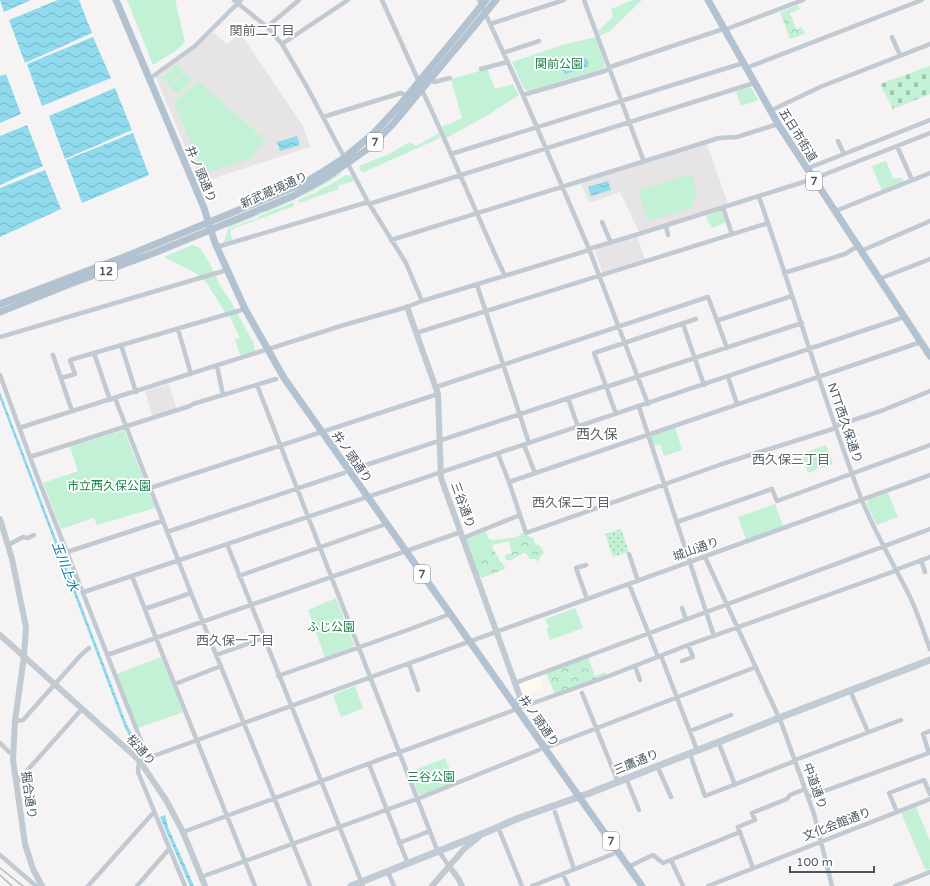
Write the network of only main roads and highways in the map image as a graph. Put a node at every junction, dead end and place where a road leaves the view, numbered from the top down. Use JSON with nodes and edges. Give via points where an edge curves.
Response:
{"nodes":[{"id":1,"x":116,"y":0,"type":"edge"},
{"id":2,"x":496,"y":0,"type":"edge"},
{"id":3,"x":708,"y":0,"type":"edge"},
{"id":4,"x":482,"y":2,"type":"edge"},
{"id":5,"x":346,"y":161,"type":"junction"},
{"id":6,"x":209,"y":222,"type":"junction"},
{"id":7,"x":211,"y":230,"type":"junction"},
{"id":8,"x":0,"y":304,"type":"edge"},
{"id":9,"x":0,"y":312,"type":"edge"},
{"id":10,"x":930,"y":356,"type":"edge"},
{"id":11,"x":930,"y":660,"type":"edge"},
{"id":12,"x":579,"y":796,"type":"junction"},
{"id":13,"x":362,"y":884,"type":"edge"},
{"id":14,"x":351,"y":886,"type":"edge"},
{"id":15,"x":642,"y":886,"type":"edge"}],
"edges":[{"from":1,"to":6,"type":"main road","name":"井ノ頭通り","number":"7"},
{"from":2,"to":5,"type":"main road","name":"新武蔵境通り","number":"7","via":[[384,133],[369,148]]},
{"from":3,"to":10,"type":"main road","name":"五日市街道","number":"7","via":[[770,111],[806,169]]},
{"from":4,"to":5,"type":"main road","name":"新武蔵境通り","number":"7","via":[[419,82]]},
{"from":5,"to":6,"type":"main road","name":"新武蔵境通り","number":"7","via":[[304,183]]},
{"from":5,"to":7,"type":"main road","name":"新武蔵境通り","number":"7","via":[[326,178],[292,196]]},
{"from":6,"to":7,"type":"main road","name":"井ノ頭通り","number":"7"},
{"from":6,"to":8,"type":"main road","name":"新武蔵境通り","number":"12"},
{"from":7,"to":9,"type":"main road","name":"新武蔵境通り","number":"12"},
{"from":7,"to":12,"type":"main road","name":"井ノ頭通り","number":"7","via":[[245,309],[284,378],[469,642],[518,707],[542,749]]},
{"from":11,"to":12,"type":"main road","name":"三鷹通り"},
{"from":12,"to":13,"type":"main road","name":"三鷹通り","via":[[519,818]]},
{"from":12,"to":15,"type":"main road","name":"井ノ頭通り","number":"7"},
{"from":13,"to":14,"type":"main road","name":"三鷹通り"}]}
